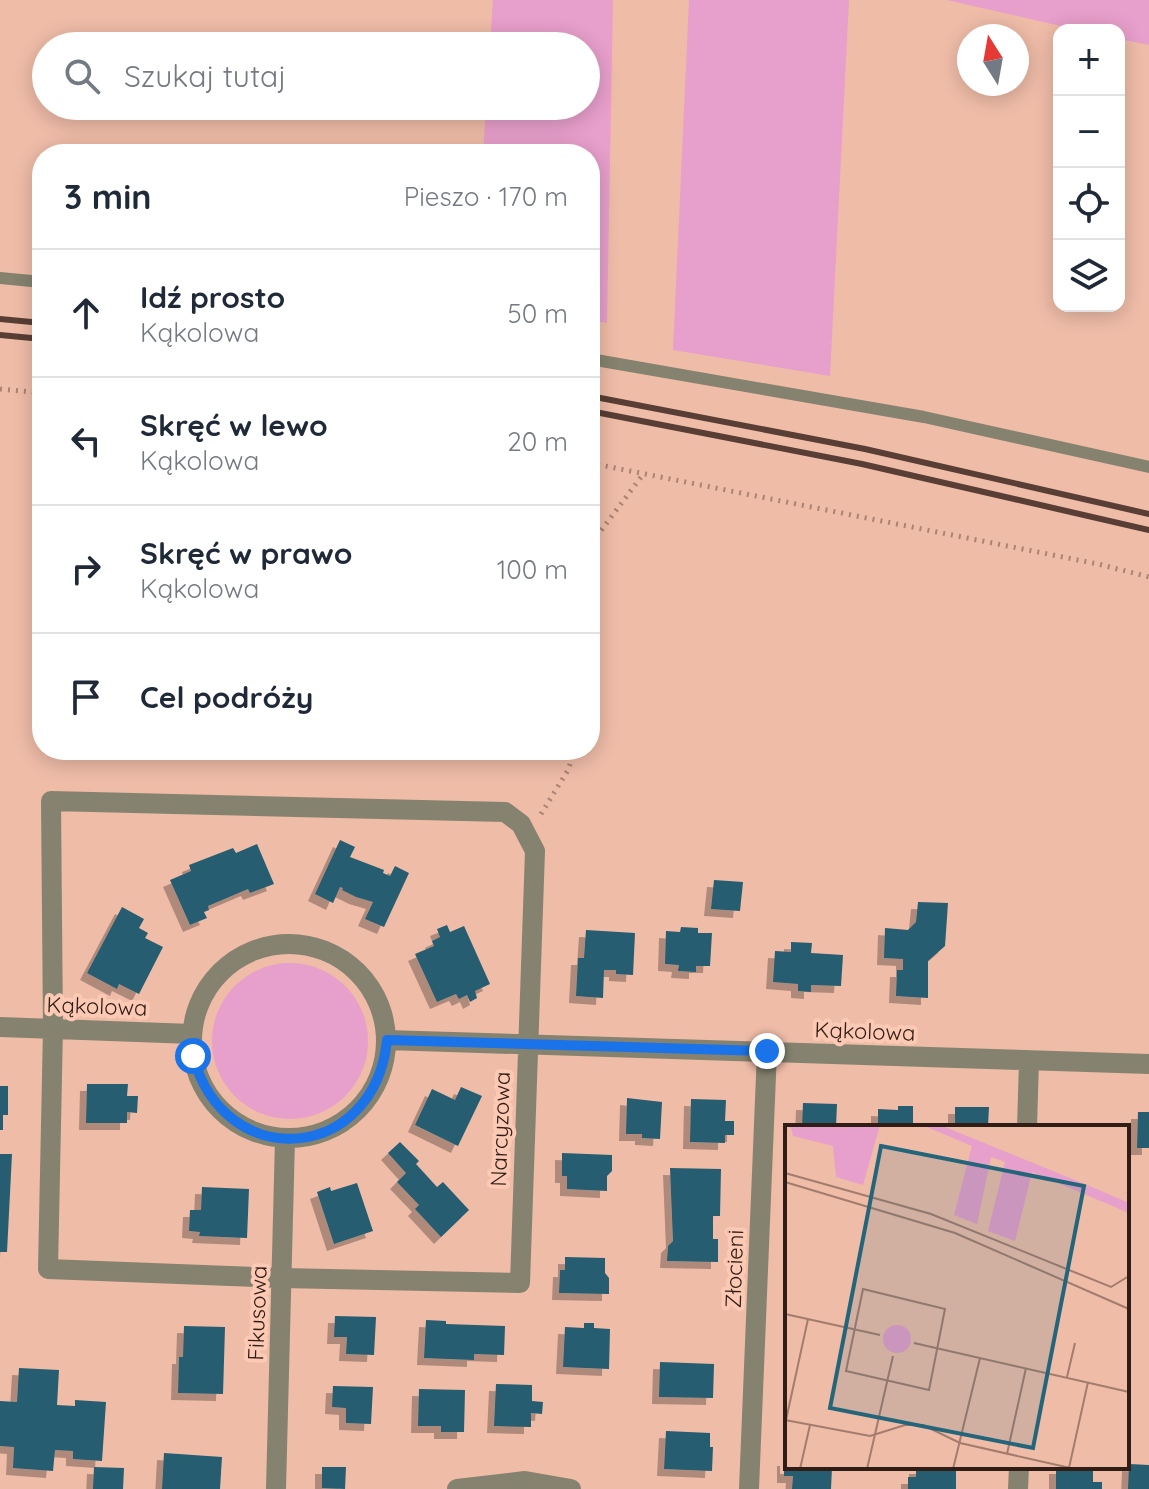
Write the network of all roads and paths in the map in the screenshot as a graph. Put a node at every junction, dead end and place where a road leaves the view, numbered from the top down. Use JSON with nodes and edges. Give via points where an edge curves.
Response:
{"nodes":[{"id":1,"x":0,"y":278,"type":"edge"},
{"id":2,"x":32,"y":281,"type":"edge"},
{"id":3,"x":600,"y":361,"type":"edge"},
{"id":4,"x":0,"y":389,"type":"edge"},
{"id":5,"x":32,"y":392,"type":"edge"},
{"id":6,"x":600,"y":465,"type":"edge"},
{"id":7,"x":1149,"y":467,"type":"edge"},
{"id":8,"x":644,"y":473,"type":"junction"},
{"id":9,"x":600,"y":532,"type":"edge"},
{"id":10,"x":1149,"y":577,"type":"edge"},
{"id":11,"x":572,"y":760,"type":"edge"},
{"id":12,"x":528,"y":836,"type":"junction"},
{"id":13,"x":0,"y":1027,"type":"edge"},
{"id":14,"x":53,"y":1028,"type":"junction"},
{"id":15,"x":192,"y":1034,"type":"junction"},
{"id":16,"x":387,"y":1040,"type":"junction"},
{"id":17,"x":527,"y":1044,"type":"junction"},
{"id":18,"x":767,"y":1051,"type":"junction"},
{"id":19,"x":1029,"y":1061,"type":"junction"},
{"id":20,"x":1149,"y":1064,"type":"edge"},
{"id":21,"x":1027,"y":1125,"type":"edge"},
{"id":22,"x":285,"y":1139,"type":"junction"},
{"id":23,"x":282,"y":1278,"type":"junction"},
{"id":24,"x":1019,"y":1469,"type":"edge"},
{"id":25,"x":276,"y":1489,"type":"edge"},
{"id":26,"x":457,"y":1489,"type":"edge"},
{"id":27,"x":571,"y":1489,"type":"edge"},
{"id":28,"x":749,"y":1489,"type":"edge"},
{"id":29,"x":1018,"y":1489,"type":"edge"}],
"edges":[{"from":1,"to":2,"type":"lane"},
{"from":3,"to":7,"type":"lane","via":[[924,417]]},
{"from":4,"to":5,"type":"path"},
{"from":6,"to":8,"type":"path"},
{"from":8,"to":9,"type":"path"},
{"from":8,"to":10,"type":"path"},
{"from":11,"to":12,"type":"path"},
{"from":12,"to":14,"type":"street","name":"Narcyzowa","via":[[505,812],[51,801]]},
{"from":12,"to":17,"type":"street","name":"Narcyzowa","via":[[535,851]]},
{"from":13,"to":14,"type":"street","name":"Kąkolowa"},
{"from":14,"to":15,"type":"street","name":"Kąkolowa"},
{"from":14,"to":23,"type":"street","name":"Narcyzowa","via":[[48,1269]]},
{"from":15,"to":16,"type":"street","via":[[201,1001],[220,972],[249,954],[281,944],[326,951],[363,977],[376,996]]},
{"from":15,"to":22,"type":"street","via":[[199,1078],[224,1114],[253,1131]]},
{"from":16,"to":17,"type":"street","name":"Kąkolowa"},
{"from":16,"to":22,"type":"street","via":[[377,1084],[357,1111],[329,1130]]},
{"from":17,"to":18,"type":"street","name":"Kąkolowa"},
{"from":17,"to":23,"type":"street","name":"Narcyzowa","via":[[520,1283]]},
{"from":18,"to":19,"type":"street","name":"Kąkolowa"},
{"from":18,"to":28,"type":"street","name":"Złocieni"},
{"from":19,"to":20,"type":"street","name":"Kąkolowa"},
{"from":19,"to":21,"type":"street"},
{"from":22,"to":23,"type":"street","name":"Fikusowa"},
{"from":23,"to":25,"type":"street","name":"Fikusowa"},
{"from":24,"to":29,"type":"street"},
{"from":26,"to":27,"type":"street","via":[[525,1481]]}]}
